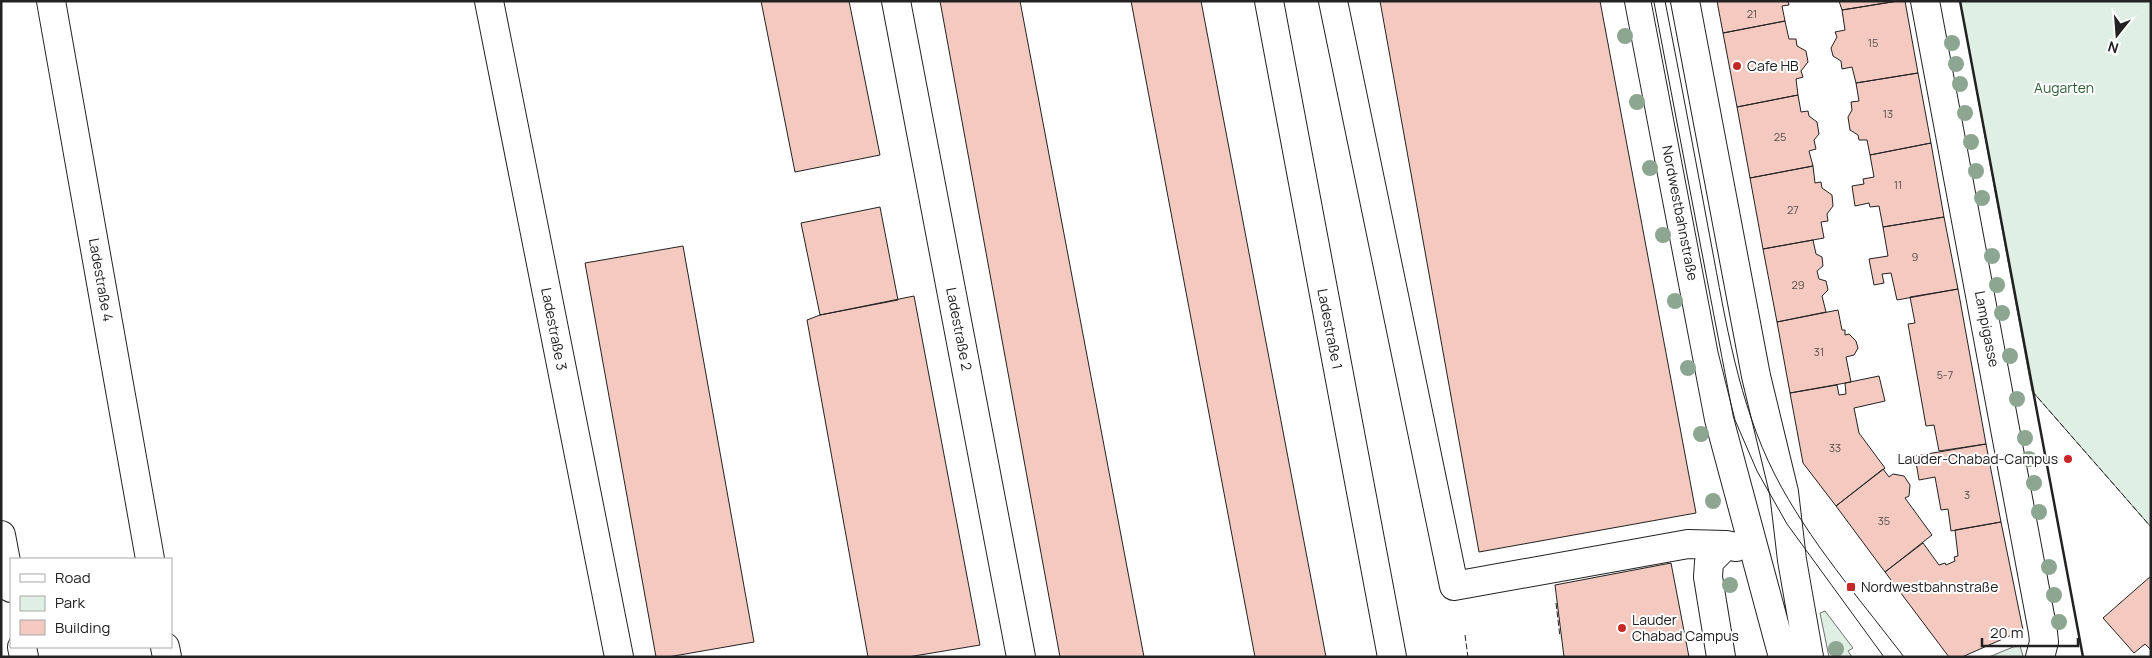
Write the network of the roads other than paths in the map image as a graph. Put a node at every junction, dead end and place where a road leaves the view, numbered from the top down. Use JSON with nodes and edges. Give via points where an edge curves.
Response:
{"nodes":[{"id":1,"x":52,"y":1,"type":"edge"},
{"id":2,"x":489,"y":1,"type":"edge"},
{"id":3,"x":896,"y":1,"type":"edge"},
{"id":4,"x":1269,"y":1,"type":"edge"},
{"id":5,"x":1333,"y":1,"type":"edge"},
{"id":6,"x":1639,"y":1,"type":"edge"},
{"id":7,"x":1686,"y":1,"type":"edge"},
{"id":8,"x":1925,"y":1,"type":"edge"},
{"id":9,"x":1,"y":535,"type":"edge"},
{"id":10,"x":1726,"y":545,"type":"junction"},
{"id":11,"x":1754,"y":551,"type":"junction"},
{"id":12,"x":150,"y":558,"type":"edge"},
{"id":13,"x":10,"y":583,"type":"edge"},
{"id":14,"x":619,"y":657,"type":"edge"},
{"id":15,"x":1021,"y":657,"type":"edge"},
{"id":16,"x":1392,"y":657,"type":"edge"},
{"id":17,"x":1721,"y":657,"type":"edge"},
{"id":18,"x":1784,"y":657,"type":"edge"},
{"id":19,"x":1809,"y":657,"type":"edge"},
{"id":20,"x":2040,"y":657,"type":"edge"}],
"edges":[{"from":1,"to":12,"type":"street","name":"Ladestraße 4"},
{"from":2,"to":14,"type":"street","name":"Ladestraße 3"},
{"from":3,"to":15,"type":"street","name":"Ladestraße 2"},
{"from":4,"to":16,"type":"street","name":"Ladestraße 1"},
{"from":5,"to":10,"type":"street","via":[[1454,586],[1688,544]]},
{"from":6,"to":11,"type":"street","name":"Nordwestbahnstraße","via":[[1719,419]]},
{"from":7,"to":19,"type":"street","via":[[1756,376],[1784,492]]},
{"from":8,"to":20,"type":"street","name":"Lampigasse","via":[[2043,632]]},
{"from":9,"to":13,"type":"street"},
{"from":10,"to":11,"type":"street"},
{"from":10,"to":17,"type":"street","via":[[1709,562],[1708,577]]},
{"from":11,"to":18,"type":"street","name":"Nordwestbahnstraße"}]}
